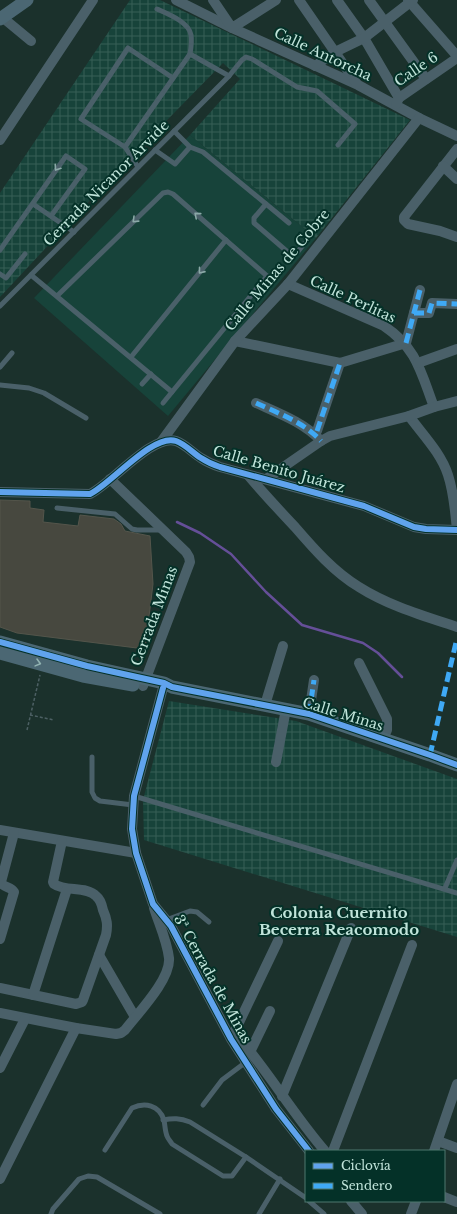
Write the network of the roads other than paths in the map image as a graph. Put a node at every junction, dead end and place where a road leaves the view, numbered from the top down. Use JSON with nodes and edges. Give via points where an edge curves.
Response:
{"nodes":[{"id":1,"x":27,"y":0,"type":"edge"},
{"id":2,"x":93,"y":0,"type":"edge"},
{"id":3,"x":213,"y":0,"type":"edge"},
{"id":4,"x":276,"y":0,"type":"edge"},
{"id":5,"x":299,"y":0,"type":"edge"},
{"id":6,"x":337,"y":0,"type":"edge"},
{"id":7,"x":369,"y":0,"type":"edge"},
{"id":8,"x":179,"y":1,"type":"edge"},
{"id":9,"x":410,"y":1,"type":"edge"},
{"id":10,"x":157,"y":9,"type":"dead end"},
{"id":11,"x":1,"y":18,"type":"edge"},
{"id":12,"x":384,"y":22,"type":"junction"},
{"id":13,"x":232,"y":28,"type":"junction"},
{"id":14,"x":364,"y":38,"type":"junction"},
{"id":15,"x":31,"y":41,"type":"dead end"},
{"id":16,"x":335,"y":52,"type":"junction"},
{"id":17,"x":190,"y":54,"type":"junction"},
{"id":18,"x":457,"y":57,"type":"edge"},
{"id":19,"x":315,"y":66,"type":"junction"},
{"id":20,"x":229,"y":76,"type":"junction"},
{"id":21,"x":173,"y":78,"type":"junction"},
{"id":22,"x":426,"y":79,"type":"junction"},
{"id":23,"x":358,"y":85,"type":"junction"},
{"id":24,"x":397,"y":102,"type":"junction"},
{"id":25,"x":418,"y":118,"type":"junction"},
{"id":26,"x":4,"y":128,"type":"edge"},
{"id":27,"x":174,"y":131,"type":"junction"},
{"id":28,"x":457,"y":136,"type":"edge"},
{"id":29,"x":0,"y":140,"type":"edge"},
{"id":30,"x":338,"y":145,"type":"dead end"},
{"id":31,"x":125,"y":147,"type":"junction"},
{"id":32,"x":190,"y":147,"type":"junction"},
{"id":33,"x":457,"y":148,"type":"edge"},
{"id":34,"x":155,"y":150,"type":"junction"},
{"id":35,"x":443,"y":166,"type":"junction"},
{"id":36,"x":138,"y":167,"type":"junction"},
{"id":37,"x":457,"y":179,"type":"edge"},
{"id":38,"x":33,"y":204,"type":"junction"},
{"id":39,"x":266,"y":204,"type":"junction"},
{"id":40,"x":51,"y":216,"type":"junction"},
{"id":41,"x":289,"y":223,"type":"dead end"},
{"id":42,"x":74,"y":232,"type":"junction"},
{"id":43,"x":457,"y":237,"type":"edge"},
{"id":44,"x":226,"y":240,"type":"junction"},
{"id":45,"x":304,"y":244,"type":"dead end"},
{"id":46,"x":0,"y":250,"type":"edge"},
{"id":47,"x":25,"y":254,"type":"dead end"},
{"id":48,"x":0,"y":274,"type":"edge"},
{"id":49,"x":31,"y":275,"type":"junction"},
{"id":50,"x":288,"y":284,"type":"junction"},
{"id":51,"x":420,"y":290,"type":"dead end"},
{"id":52,"x":57,"y":296,"type":"junction"},
{"id":53,"x":457,"y":304,"type":"edge"},
{"id":54,"x":0,"y":306,"type":"edge"},
{"id":55,"x":414,"y":313,"type":"junction"},
{"id":56,"x":235,"y":341,"type":"junction"},
{"id":57,"x":406,"y":344,"type":"junction"},
{"id":58,"x":457,"y":349,"type":"edge"},
{"id":59,"x":12,"y":354,"type":"dead end"},
{"id":60,"x":131,"y":357,"type":"junction"},
{"id":61,"x":340,"y":363,"type":"junction"},
{"id":62,"x":418,"y":363,"type":"junction"},
{"id":63,"x":0,"y":367,"type":"edge"},
{"id":64,"x":151,"y":374,"type":"junction"},
{"id":65,"x":142,"y":384,"type":"dead end"},
{"id":66,"x":0,"y":385,"type":"edge"},
{"id":67,"x":172,"y":392,"type":"junction"},
{"id":68,"x":457,"y":401,"type":"edge"},
{"id":69,"x":163,"y":403,"type":"dead end"},
{"id":70,"x":256,"y":404,"type":"dead end"},
{"id":71,"x":434,"y":407,"type":"junction"},
{"id":72,"x":409,"y":416,"type":"junction"},
{"id":73,"x":86,"y":418,"type":"dead end"},
{"id":74,"x":319,"y":436,"type":"junction"},
{"id":75,"x":161,"y":442,"type":"junction"},
{"id":76,"x":248,"y":475,"type":"junction"},
{"id":77,"x":266,"y":479,"type":"junction"},
{"id":78,"x":110,"y":480,"type":"junction"},
{"id":79,"x":0,"y":492,"type":"edge"},
{"id":80,"x":57,"y":508,"type":"dead end"},
{"id":81,"x":163,"y":530,"type":"junction"},
{"id":82,"x":457,"y":530,"type":"edge"},
{"id":83,"x":457,"y":627,"type":"edge"},
{"id":84,"x":283,"y":646,"type":"dead end"},
{"id":85,"x":0,"y":647,"type":"edge"},
{"id":86,"x":359,"y":663,"type":"dead end"},
{"id":87,"x":314,"y":680,"type":"dead end"},
{"id":88,"x":144,"y":683,"type":"junction"},
{"id":89,"x":168,"y":688,"type":"junction"},
{"id":90,"x":265,"y":705,"type":"junction"},
{"id":91,"x":286,"y":709,"type":"junction"},
{"id":92,"x":309,"y":714,"type":"junction"},
{"id":93,"x":383,"y":739,"type":"junction"},
{"id":94,"x":92,"y":757,"type":"dead end"},
{"id":95,"x":276,"y":762,"type":"dead end"},
{"id":96,"x":457,"y":765,"type":"edge"},
{"id":97,"x":133,"y":800,"type":"junction"},
{"id":98,"x":0,"y":830,"type":"edge"},
{"id":99,"x":14,"y":833,"type":"junction"},
{"id":100,"x":62,"y":841,"type":"junction"},
{"id":101,"x":136,"y":853,"type":"junction"},
{"id":102,"x":457,"y":860,"type":"edge"},
{"id":103,"x":445,"y":888,"type":"junction"},
{"id":104,"x":67,"y":889,"type":"junction"},
{"id":105,"x":457,"y":893,"type":"edge"},
{"id":106,"x":153,"y":904,"type":"junction"},
{"id":107,"x":166,"y":920,"type":"junction"},
{"id":108,"x":209,"y":922,"type":"dead end"},
{"id":109,"x":351,"y":928,"type":"dead end"},
{"id":110,"x":0,"y":939,"type":"edge"},
{"id":111,"x":278,"y":941,"type":"dead end"},
{"id":112,"x":412,"y":945,"type":"dead end"},
{"id":113,"x":99,"y":955,"type":"junction"},
{"id":114,"x":0,"y":988,"type":"edge"},
{"id":115,"x":33,"y":995,"type":"junction"},
{"id":116,"x":270,"y":1011,"type":"dead end"},
{"id":117,"x":0,"y":1013,"type":"edge"},
{"id":118,"x":135,"y":1018,"type":"junction"},
{"id":119,"x":25,"y":1019,"type":"junction"},
{"id":120,"x":76,"y":1028,"type":"junction"},
{"id":121,"x":233,"y":1035,"type":"junction"},
{"id":122,"x":251,"y":1050,"type":"junction"},
{"id":123,"x":246,"y":1062,"type":"junction"},
{"id":124,"x":0,"y":1068,"type":"edge"},
{"id":125,"x":457,"y":1084,"type":"edge"},
{"id":126,"x":455,"y":1095,"type":"edge"},
{"id":127,"x":282,"y":1096,"type":"junction"},
{"id":128,"x":203,"y":1104,"type":"dead end"},
{"id":129,"x":163,"y":1120,"type":"junction"},
{"id":130,"x":436,"y":1146,"type":"edge"},
{"id":131,"x":457,"y":1148,"type":"edge"},
{"id":132,"x":105,"y":1150,"type":"dead end"},
{"id":133,"x":308,"y":1150,"type":"edge"},
{"id":134,"x":324,"y":1150,"type":"edge"},
{"id":135,"x":333,"y":1150,"type":"edge"},
{"id":136,"x":246,"y":1157,"type":"junction"},
{"id":137,"x":0,"y":1179,"type":"edge"},
{"id":138,"x":280,"y":1179,"type":"junction"},
{"id":139,"x":305,"y":1197,"type":"edge"},
{"id":140,"x":445,"y":1197,"type":"edge"},
{"id":141,"x":310,"y":1202,"type":"edge"},
{"id":142,"x":352,"y":1202,"type":"edge"},
{"id":143,"x":416,"y":1202,"type":"edge"},
{"id":144,"x":457,"y":1202,"type":"edge"},
{"id":145,"x":51,"y":1214,"type":"edge"},
{"id":146,"x":160,"y":1214,"type":"edge"},
{"id":147,"x":259,"y":1214,"type":"edge"},
{"id":148,"x":324,"y":1214,"type":"edge"},
{"id":149,"x":362,"y":1214,"type":"edge"},
{"id":150,"x":411,"y":1214,"type":"edge"}],
"edges":[{"from":1,"to":11,"type":"street"},
{"from":2,"to":26,"type":"street"},
{"from":3,"to":13,"type":"street"},
{"from":4,"to":13,"type":"street"},
{"from":5,"to":16,"type":"street"},
{"from":6,"to":14,"type":"street"},
{"from":7,"to":12,"type":"street"},
{"from":8,"to":13,"type":"street","name":"Calle Antorcha"},
{"from":9,"to":12,"type":"street"},
{"from":9,"to":18,"type":"street"},
{"from":10,"to":17,"type":"lane","via":[[188,28],[191,34]]},
{"from":11,"to":15,"type":"street"},
{"from":12,"to":14,"type":"street"},
{"from":12,"to":22,"type":"street"},
{"from":13,"to":19,"type":"street","name":"Calle Antorcha"},
{"from":14,"to":16,"type":"street"},
{"from":14,"to":24,"type":"street"},
{"from":16,"to":19,"type":"street"},
{"from":16,"to":23,"type":"street"},
{"from":17,"to":20,"type":"lane"},
{"from":17,"to":21,"type":"lane"},
{"from":18,"to":22,"type":"street","name":"Calle 6"},
{"from":19,"to":23,"type":"street","name":"Calle Antorcha"},
{"from":20,"to":27,"type":"lane","name":"Cerrada Nicanor Arvide"},
{"from":20,"to":30,"type":"lane","name":"Cerrada Nicanor Arvide","via":[[246,57],[297,87],[317,91],[355,124]]},
{"from":21,"to":31,"type":"lane"},
{"from":21,"to":31,"type":"lane","via":[[128,48],[81,120]]},
{"from":22,"to":24,"type":"street","name":"Calle 6"},
{"from":23,"to":24,"type":"street","name":"Calle Antorcha"},
{"from":24,"to":25,"type":"street","name":"Calle Antorcha"},
{"from":25,"to":28,"type":"street","name":"Calle Antorcha"},
{"from":25,"to":50,"type":"street","name":"Calle Minas de Cobre"},
{"from":26,"to":29,"type":"street"},
{"from":27,"to":32,"type":"lane"},
{"from":27,"to":34,"type":"lane","name":"Cerrada Nicanor Arvide"},
{"from":31,"to":36,"type":"lane"},
{"from":32,"to":34,"type":"lane","via":[[175,164]]},
{"from":32,"to":39,"type":"lane","via":[[203,152]]},
{"from":33,"to":35,"type":"street"},
{"from":34,"to":36,"type":"lane","name":"Cerrada Nicanor Arvide"},
{"from":35,"to":37,"type":"street"},
{"from":35,"to":43,"type":"street","via":[[404,220],[408,224]]},
{"from":36,"to":42,"type":"lane","name":"Cerrada Nicanor Arvide"},
{"from":38,"to":40,"type":"lane"},
{"from":40,"to":38,"type":"lane","one_way":true,"via":[[85,169],[66,156]]},
{"from":38,"to":46,"type":"lane"},
{"from":39,"to":41,"type":"lane"},
{"from":39,"to":45,"type":"lane","via":[[254,218],[254,223],[290,254],[296,254]]},
{"from":40,"to":42,"type":"lane"},
{"from":42,"to":49,"type":"lane","name":"Cerrada Nicanor Arvide"},
{"from":44,"to":52,"type":"lane","one_way":true,"via":[[173,194],[163,193]]},
{"from":44,"to":60,"type":"lane","one_way":true},
{"from":44,"to":67,"type":"lane","via":[[267,276]]},
{"from":47,"to":48,"type":"lane","via":[[6,278]]},
{"from":49,"to":52,"type":"lane"},
{"from":49,"to":54,"type":"lane","name":"Cerrada Nicanor Arvide"},
{"from":50,"to":56,"type":"street","name":"Calle Minas de Cobre"},
{"from":50,"to":57,"type":"street","name":"Calle Perlitas","via":[[384,326]]},
{"from":51,"to":55,"type":"street"},
{"from":52,"to":60,"type":"lane"},
{"from":53,"to":55,"type":"street","via":[[432,303],[429,313]]},
{"from":55,"to":57,"type":"street"},
{"from":56,"to":61,"type":"street"},
{"from":56,"to":75,"type":"street","name":"Calle Minas de Cobre"},
{"from":57,"to":61,"type":"street"},
{"from":57,"to":62,"type":"street","name":"Calle Perlitas"},
{"from":58,"to":62,"type":"street"},
{"from":59,"to":63,"type":"lane"},
{"from":60,"to":64,"type":"lane"},
{"from":61,"to":74,"type":"street"},
{"from":62,"to":71,"type":"street","name":"Calle Perlitas"},
{"from":64,"to":65,"type":"lane"},
{"from":64,"to":67,"type":"lane"},
{"from":66,"to":73,"type":"lane","via":[[29,388],[44,393]]},
{"from":67,"to":69,"type":"lane"},
{"from":68,"to":71,"type":"street"},
{"from":70,"to":74,"type":"street","via":[[292,420]]},
{"from":71,"to":72,"type":"street"},
{"from":72,"to":74,"type":"street","via":[[339,434]]},
{"from":72,"to":82,"type":"street","via":[[438,455],[448,474],[453,492]]},
{"from":74,"to":77,"type":"street"},
{"from":75,"to":76,"type":"street","name":"Calle Benito Juárez","via":[[176,441],[211,464]]},
{"from":75,"to":78,"type":"street","via":[[136,457]]},
{"from":76,"to":77,"type":"street","name":"Calle Benito Juárez"},
{"from":76,"to":83,"type":"street","via":[[313,548],[335,570],[358,587],[380,599]]},
{"from":77,"to":82,"type":"street","name":"Calle Benito Juárez","via":[[364,506],[414,527]]},
{"from":78,"to":79,"type":"street","via":[[90,494]]},
{"from":78,"to":81,"type":"street"},
{"from":80,"to":81,"type":"lane","via":[[115,514],[132,529]]},
{"from":81,"to":88,"type":"street","name":"Cerrada Minas","via":[[186,552],[190,562]]},
{"from":84,"to":90,"type":"street"},
{"from":85,"to":88,"type":"street","name":"Calle Minas","via":[[87,666]]},
{"from":85,"to":88,"type":"street","name":"Calle Minas","one_way":true,"via":[[42,665],[95,679]]},
{"from":86,"to":93,"type":"street","via":[[387,719],[387,730]]},
{"from":87,"to":92,"type":"street"},
{"from":88,"to":89,"type":"street","name":"Calle Minas","via":[[164,683]]},
{"from":89,"to":90,"type":"street","name":"Calle Minas"},
{"from":89,"to":97,"type":"street","name":"3ª Cerrada de Minas"},
{"from":90,"to":91,"type":"street","name":"Calle Minas"},
{"from":91,"to":92,"type":"street","name":"Calle Minas"},
{"from":91,"to":95,"type":"street"},
{"from":92,"to":93,"type":"street","name":"Calle Minas"},
{"from":93,"to":96,"type":"street","name":"Calle Minas"},
{"from":94,"to":97,"type":"lane","via":[[92,792],[95,798],[100,801]]},
{"from":97,"to":101,"type":"street","name":"3ª Cerrada de Minas","via":[[132,829]]},
{"from":97,"to":103,"type":"lane"},
{"from":98,"to":99,"type":"street"},
{"from":99,"to":100,"type":"street"},
{"from":99,"to":110,"type":"street","via":[[1,882],[14,892]]},
{"from":100,"to":101,"type":"street"},
{"from":100,"to":104,"type":"street","via":[[53,882],[56,886]]},
{"from":101,"to":106,"type":"street","name":"3ª Cerrada de Minas"},
{"from":102,"to":103,"type":"lane"},
{"from":103,"to":105,"type":"lane"},
{"from":104,"to":113,"type":"street","via":[[91,892],[100,903],[108,927]]},
{"from":104,"to":115,"type":"street"},
{"from":106,"to":107,"type":"street","name":"3ª Cerrada de Minas"},
{"from":106,"to":118,"type":"street","via":[[167,949],[168,968],[160,985]]},
{"from":107,"to":108,"type":"lane","via":[[190,911],[197,912]]},
{"from":107,"to":121,"type":"street","name":"3ª Cerrada de Minas"},
{"from":109,"to":127,"type":"street"},
{"from":111,"to":121,"type":"street"},
{"from":112,"to":135,"type":"street"},
{"from":113,"to":115,"type":"street","via":[[82,1002],[76,1004]]},
{"from":113,"to":118,"type":"street"},
{"from":114,"to":115,"type":"street"},
{"from":116,"to":122,"type":"street"},
{"from":117,"to":119,"type":"street"},
{"from":118,"to":120,"type":"street","via":[[125,1030],[116,1034]]},
{"from":119,"to":120,"type":"street"},
{"from":119,"to":124,"type":"street"},
{"from":120,"to":137,"type":"street"},
{"from":121,"to":122,"type":"street"},
{"from":121,"to":123,"type":"street","name":"3ª Cerrada de Minas"},
{"from":122,"to":127,"type":"street"},
{"from":123,"to":128,"type":"lane","via":[[222,1080]]},
{"from":123,"to":133,"type":"street","name":"3ª Cerrada de Minas","via":[[276,1109]]},
{"from":125,"to":126,"type":"street"},
{"from":126,"to":130,"type":"street"},
{"from":127,"to":134,"type":"street"},
{"from":129,"to":132,"type":"lane","via":[[160,1112],[151,1106],[139,1105],[132,1108]]},
{"from":129,"to":136,"type":"lane","via":[[181,1118],[190,1122]]},
{"from":129,"to":136,"type":"lane","via":[[167,1137],[172,1144],[223,1176],[232,1176]]},
{"from":130,"to":131,"type":"street"},
{"from":136,"to":138,"type":"lane"},
{"from":138,"to":139,"type":"lane"},
{"from":138,"to":147,"type":"lane"},
{"from":140,"to":144,"type":"street"},
{"from":141,"to":148,"type":"lane"},
{"from":142,"to":149,"type":"street"},
{"from":143,"to":150,"type":"street"},
{"from":145,"to":146,"type":"lane","via":[[79,1179],[88,1176],[97,1178]]}]}
